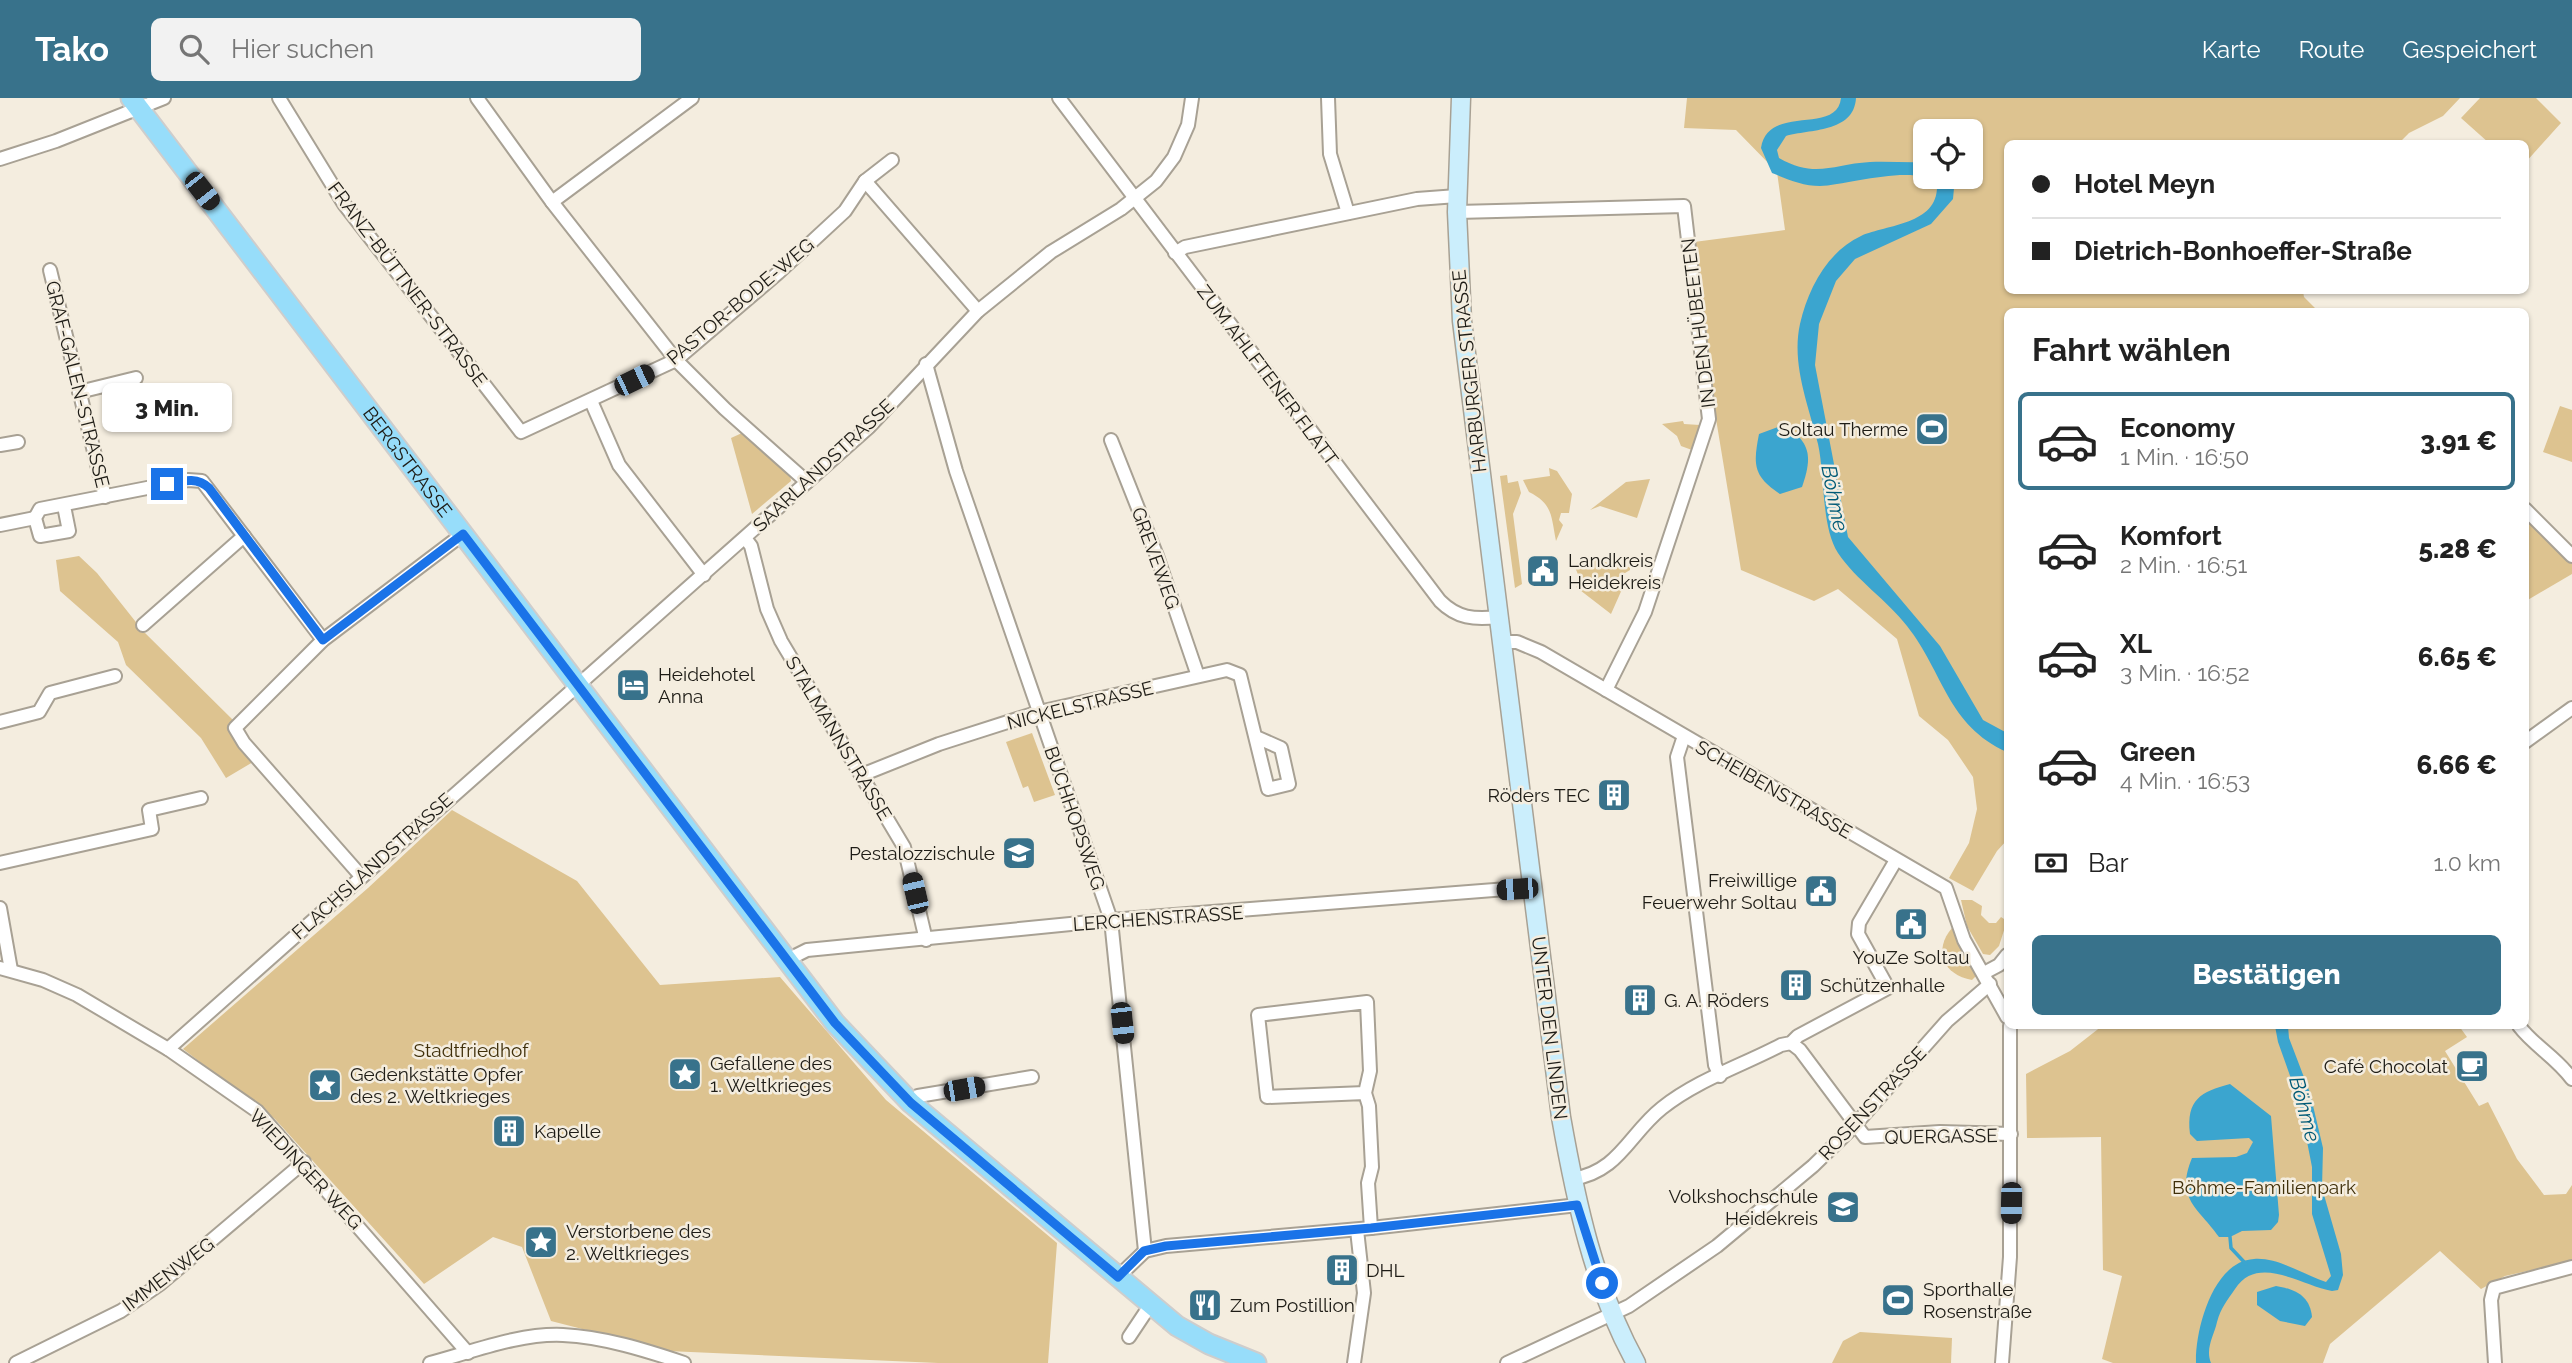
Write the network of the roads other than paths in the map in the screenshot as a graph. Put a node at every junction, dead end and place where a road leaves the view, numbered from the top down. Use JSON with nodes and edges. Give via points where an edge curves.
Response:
{"nodes":[{"id":1,"x":164,"y":98,"type":"edge"},
{"id":2,"x":279,"y":98,"type":"edge"},
{"id":3,"x":477,"y":98,"type":"edge"},
{"id":4,"x":692,"y":98,"type":"edge"},
{"id":5,"x":1059,"y":98,"type":"edge"},
{"id":6,"x":1192,"y":98,"type":"edge"},
{"id":7,"x":1328,"y":98,"type":"edge"},
{"id":8,"x":1461,"y":98,"type":"edge"},
{"id":9,"x":136,"y":104,"type":"edge"},
{"id":10,"x":0,"y":159,"type":"edge"},
{"id":11,"x":892,"y":160,"type":"dead end"},
{"id":12,"x":865,"y":181,"type":"junction"},
{"id":13,"x":1136,"y":197,"type":"junction"},
{"id":14,"x":552,"y":202,"type":"junction"},
{"id":15,"x":1457,"y":204,"type":"junction"},
{"id":16,"x":1348,"y":213,"type":"junction"},
{"id":17,"x":1175,"y":253,"type":"junction"},
{"id":18,"x":50,"y":270,"type":"dead end"},
{"id":19,"x":978,"y":311,"type":"junction"},
{"id":20,"x":676,"y":360,"type":"junction"},
{"id":21,"x":926,"y":364,"type":"junction"},
{"id":22,"x":136,"y":378,"type":"dead end"},
{"id":23,"x":79,"y":392,"type":"junction"},
{"id":24,"x":591,"y":401,"type":"junction"},
{"id":25,"x":521,"y":432,"type":"joint"},
{"id":26,"x":1111,"y":440,"type":"dead end"},
{"id":27,"x":18,"y":442,"type":"dead end"},
{"id":28,"x":0,"y":444,"type":"edge"},
{"id":29,"x":807,"y":482,"type":"junction"},
{"id":30,"x":105,"y":498,"type":"junction"},
{"id":31,"x":64,"y":506,"type":"junction"},
{"id":32,"x":2529,"y":513,"type":"edge"},
{"id":33,"x":35,"y":518,"type":"junction"},
{"id":34,"x":0,"y":525,"type":"edge"},
{"id":35,"x":463,"y":534,"type":"junction"},
{"id":36,"x":244,"y":536,"type":"junction"},
{"id":37,"x":745,"y":538,"type":"junction"},
{"id":38,"x":2572,"y":556,"type":"edge"},
{"id":39,"x":704,"y":575,"type":"junction"},
{"id":40,"x":1498,"y":617,"type":"junction"},
{"id":41,"x":143,"y":625,"type":"dead end"},
{"id":42,"x":323,"y":640,"type":"junction"},
{"id":43,"x":1501,"y":642,"type":"junction"},
{"id":44,"x":115,"y":676,"type":"dead end"},
{"id":45,"x":1198,"y":676,"type":"junction"},
{"id":46,"x":577,"y":683,"type":"junction"},
{"id":47,"x":1606,"y":690,"type":"junction"},
{"id":48,"x":2572,"y":708,"type":"edge"},
{"id":49,"x":1039,"y":712,"type":"junction"},
{"id":50,"x":0,"y":722,"type":"edge"},
{"id":51,"x":1684,"y":736,"type":"junction"},
{"id":52,"x":1256,"y":737,"type":"dead end"},
{"id":53,"x":2529,"y":739,"type":"edge"},
{"id":54,"x":863,"y":774,"type":"junction"},
{"id":55,"x":201,"y":798,"type":"dead end"},
{"id":56,"x":1896,"y":860,"type":"junction"},
{"id":57,"x":0,"y":863,"type":"edge"},
{"id":58,"x":361,"y":876,"type":"junction"},
{"id":59,"x":1532,"y":887,"type":"junction"},
{"id":60,"x":0,"y":908,"type":"edge"},
{"id":61,"x":1111,"y":920,"type":"junction"},
{"id":62,"x":926,"y":940,"type":"junction"},
{"id":63,"x":788,"y":960,"type":"junction"},
{"id":64,"x":2004,"y":960,"type":"edge"},
{"id":65,"x":6,"y":969,"type":"edge"},
{"id":66,"x":1989,"y":983,"type":"junction"},
{"id":67,"x":2004,"y":1011,"type":"edge"},
{"id":68,"x":2010,"y":1029,"type":"edge"},
{"id":69,"x":2521,"y":1029,"type":"edge"},
{"id":70,"x":1791,"y":1043,"type":"junction"},
{"id":71,"x":167,"y":1049,"type":"junction"},
{"id":72,"x":1720,"y":1076,"type":"junction"},
{"id":73,"x":1032,"y":1077,"type":"dead end"},
{"id":74,"x":2572,"y":1079,"type":"edge"},
{"id":75,"x":1365,"y":1093,"type":"junction"},
{"id":76,"x":911,"y":1103,"type":"junction"},
{"id":77,"x":1854,"y":1126,"type":"junction"},
{"id":78,"x":2011,"y":1134,"type":"junction"},
{"id":79,"x":304,"y":1162,"type":"junction"},
{"id":80,"x":1572,"y":1179,"type":"junction"},
{"id":81,"x":1577,"y":1205,"type":"junction"},
{"id":82,"x":1364,"y":1229,"type":"junction"},
{"id":83,"x":1144,"y":1251,"type":"junction"},
{"id":84,"x":2572,"y":1267,"type":"edge"},
{"id":85,"x":1118,"y":1277,"type":"junction"},
{"id":86,"x":1151,"y":1304,"type":"junction"},
{"id":87,"x":1612,"y":1313,"type":"junction"},
{"id":88,"x":1129,"y":1337,"type":"dead end"},
{"id":89,"x":468,"y":1353,"type":"junction"},
{"id":90,"x":16,"y":1363,"type":"edge"},
{"id":91,"x":430,"y":1363,"type":"edge"},
{"id":92,"x":684,"y":1363,"type":"edge"},
{"id":93,"x":1256,"y":1363,"type":"edge"},
{"id":94,"x":1354,"y":1363,"type":"edge"},
{"id":95,"x":1507,"y":1363,"type":"edge"},
{"id":96,"x":1636,"y":1363,"type":"edge"},
{"id":97,"x":2002,"y":1363,"type":"edge"},
{"id":98,"x":2496,"y":1363,"type":"edge"}],
"edges":[{"from":1,"to":9,"type":"street"},
{"from":2,"to":25,"type":"street","name":"FRANZ-BÜTTNER-STRASSE","via":[[344,204]]},
{"from":3,"to":14,"type":"street"},
{"from":4,"to":14,"type":"street"},
{"from":5,"to":13,"type":"street","name":"ZUM AHLFTENER FLATT"},
{"from":6,"to":13,"type":"street","name":"SAARLANDSTRASSE","via":[[1188,125],[1174,158]]},
{"from":7,"to":16,"type":"street","via":[[1331,154]]},
{"from":8,"to":15,"type":"main road","name":"HARBURGER STRASSE"},
{"from":9,"to":10,"type":"street"},
{"from":9,"to":35,"type":"main road","name":"BERGSTRASSE"},
{"from":11,"to":12,"type":"street","name":"PASTOR-BODE-WEG"},
{"from":12,"to":19,"type":"street"},
{"from":12,"to":20,"type":"street","name":"PASTOR-BODE-WEG","via":[[845,211]]},
{"from":13,"to":17,"type":"street","name":"ZUM AHLFTENER FLATT"},
{"from":13,"to":19,"type":"street","name":"SAARLANDSTRASSE","via":[[1051,252]]},
{"from":14,"to":20,"type":"street"},
{"from":15,"to":16,"type":"street","via":[[1417,199]]},
{"from":15,"to":40,"type":"main road","name":"HARBURGER STRASSE","via":[[1462,321]]},
{"from":15,"to":47,"type":"street","name":"IN DEN HÜBEETEN","via":[[1684,206],[1709,419],[1645,612]]},
{"from":16,"to":17,"type":"street","via":[[1185,247]]},
{"from":17,"to":40,"type":"street","name":"ZUM AHLFTENER FLATT","via":[[1440,601],[1458,615]]},
{"from":18,"to":23,"type":"street","name":"GRAF-GALEN-STRASSE"},
{"from":19,"to":21,"type":"street","name":"SAARLANDSTRASSE"},
{"from":20,"to":24,"type":"street","name":"PASTOR-BODE-WEG"},
{"from":20,"to":29,"type":"street"},
{"from":21,"to":29,"type":"street","name":"SAARLANDSTRASSE","via":[[869,427]]},
{"from":21,"to":49,"type":"street","name":"BUCHHOPSWEG","via":[[956,471]]},
{"from":22,"to":23,"type":"street"},
{"from":23,"to":30,"type":"street","name":"GRAF-GALEN-STRASSE"},
{"from":24,"to":25,"type":"street","name":"PASTOR-BODE-WEG"},
{"from":24,"to":39,"type":"street","via":[[619,465]]},
{"from":26,"to":45,"type":"street","name":"GREVEWEG"},
{"from":27,"to":28,"type":"street"},
{"from":29,"to":37,"type":"street","name":"SAARLANDSTRASSE"},
{"from":30,"to":31,"type":"street"},
{"from":30,"to":36,"type":"street","via":[[202,481]]},
{"from":31,"to":33,"type":"street","via":[[40,509]]},
{"from":31,"to":33,"type":"street","via":[[69,531],[40,536]]},
{"from":32,"to":38,"type":"street"},
{"from":33,"to":34,"type":"street"},
{"from":35,"to":42,"type":"street"},
{"from":35,"to":46,"type":"main road","name":"BERGSTRASSE"},
{"from":36,"to":41,"type":"street"},
{"from":36,"to":42,"type":"street"},
{"from":37,"to":39,"type":"street","name":"SAARLANDSTRASSE"},
{"from":37,"to":54,"type":"street","name":"STALMANNSTRASSE","via":[[766,609],[781,641]]},
{"from":39,"to":46,"type":"street","name":"SAARLANDSTRASSE"},
{"from":40,"to":43,"type":"main road","name":"HARBURGER STRASSE"},
{"from":42,"to":58,"type":"street","via":[[235,728]]},
{"from":43,"to":47,"type":"street","name":"SCHEIBENSTRASSE","via":[[1529,646]]},
{"from":43,"to":59,"type":"main road","name":"UNTER DEN LINDEN"},
{"from":44,"to":50,"type":"street","via":[[50,693],[39,712]]},
{"from":45,"to":49,"type":"street","name":"NICKELSTRASSE"},
{"from":45,"to":52,"type":"street","name":"NICKELSTRASSE","via":[[1227,670],[1240,675]]},
{"from":46,"to":58,"type":"street","name":"FLACHSLANDSTRASSE"},
{"from":46,"to":63,"type":"main road","name":"BERGSTRASSE"},
{"from":47,"to":51,"type":"street","name":"SCHEIBENSTRASSE"},
{"from":48,"to":53,"type":"street"},
{"from":49,"to":54,"type":"street","name":"NICKELSTRASSE"},
{"from":49,"to":61,"type":"street","name":"BUCHHOPSWEG"},
{"from":51,"to":56,"type":"street","name":"SCHEIBENSTRASSE"},
{"from":51,"to":72,"type":"street","via":[[1677,757]]},
{"from":54,"to":62,"type":"street","name":"STALMANNSTRASSE","via":[[904,847]]},
{"from":55,"to":57,"type":"street","via":[[149,810],[152,829]]},
{"from":56,"to":66,"type":"street","name":"SCHEIBENSTRASSE","via":[[1946,888],[1961,933]]},
{"from":56,"to":70,"type":"street","via":[[1858,923],[1858,933],[1888,988]]},
{"from":58,"to":71,"type":"street","name":"FLACHSLANDSTRASSE"},
{"from":59,"to":61,"type":"street","name":"LERCHENSTRASSE"},
{"from":59,"to":80,"type":"main road","name":"UNTER DEN LINDEN"},
{"from":60,"to":65,"type":"street"},
{"from":61,"to":62,"type":"street","name":"LERCHENSTRASSE"},
{"from":61,"to":83,"type":"street","name":"BUCHHOPSWEG"},
{"from":62,"to":63,"type":"street","name":"LERCHENSTRASSE","via":[[807,950]]},
{"from":63,"to":76,"type":"main road","name":"BERGSTRASSE","via":[[835,1023]]},
{"from":64,"to":66,"type":"street","name":"ROSENSTRASSE"},
{"from":65,"to":71,"type":"street","name":"WIEDINGER WEG","via":[[76,995]]},
{"from":66,"to":67,"type":"street","name":"SCHEIBENSTRASSE"},
{"from":66,"to":77,"type":"street","name":"ROSENSTRASSE","via":[[1947,1021]]},
{"from":68,"to":78,"type":"street"},
{"from":69,"to":74,"type":"street","via":[[2556,1058]]},
{"from":70,"to":72,"type":"street"},
{"from":70,"to":77,"type":"street"},
{"from":71,"to":79,"type":"street","name":"WIEDINGER WEG","via":[[257,1111]]},
{"from":72,"to":80,"type":"street","via":[[1661,1109],[1608,1166]]},
{"from":73,"to":76,"type":"street","via":[[918,1096]]},
{"from":75,"to":75,"type":"street","via":[[1370,1071],[1367,1002],[1258,1015],[1267,1097]]},
{"from":75,"to":82,"type":"street","via":[[1372,1167]]},
{"from":76,"to":85,"type":"main road","name":"BERGSTRASSE"},
{"from":77,"to":78,"type":"street","name":"QUERGASSE","via":[[1865,1137]]},
{"from":77,"to":87,"type":"street","name":"ROSENSTRASSE","via":[[1760,1211],[1672,1279]]},
{"from":78,"to":97,"type":"street","via":[[2010,1256]]},
{"from":79,"to":89,"type":"street","name":"WIEDINGER WEG"},
{"from":79,"to":90,"type":"street","name":"IMMENWEG","via":[[151,1291],[121,1311]]},
{"from":80,"to":81,"type":"main road","name":"UNTER DEN LINDEN"},
{"from":81,"to":82,"type":"street"},
{"from":81,"to":87,"type":"main road","name":"UNTER DEN LINDEN"},
{"from":82,"to":83,"type":"street"},
{"from":82,"to":94,"type":"street","via":[[1364,1293]]},
{"from":83,"to":85,"type":"street"},
{"from":84,"to":98,"type":"street","via":[[2494,1288]]},
{"from":85,"to":86,"type":"main road","name":"BERGSTRASSE"},
{"from":86,"to":88,"type":"street"},
{"from":86,"to":93,"type":"main road","name":"BERGSTRASSE","via":[[1191,1335]]},
{"from":87,"to":95,"type":"street","name":"ROSENSTRASSE"},
{"from":87,"to":96,"type":"main road","name":"UNTER DEN LINDEN"},
{"from":89,"to":91,"type":"street"},
{"from":89,"to":92,"type":"street","via":[[520,1339],[561,1335],[639,1349]]}]}
